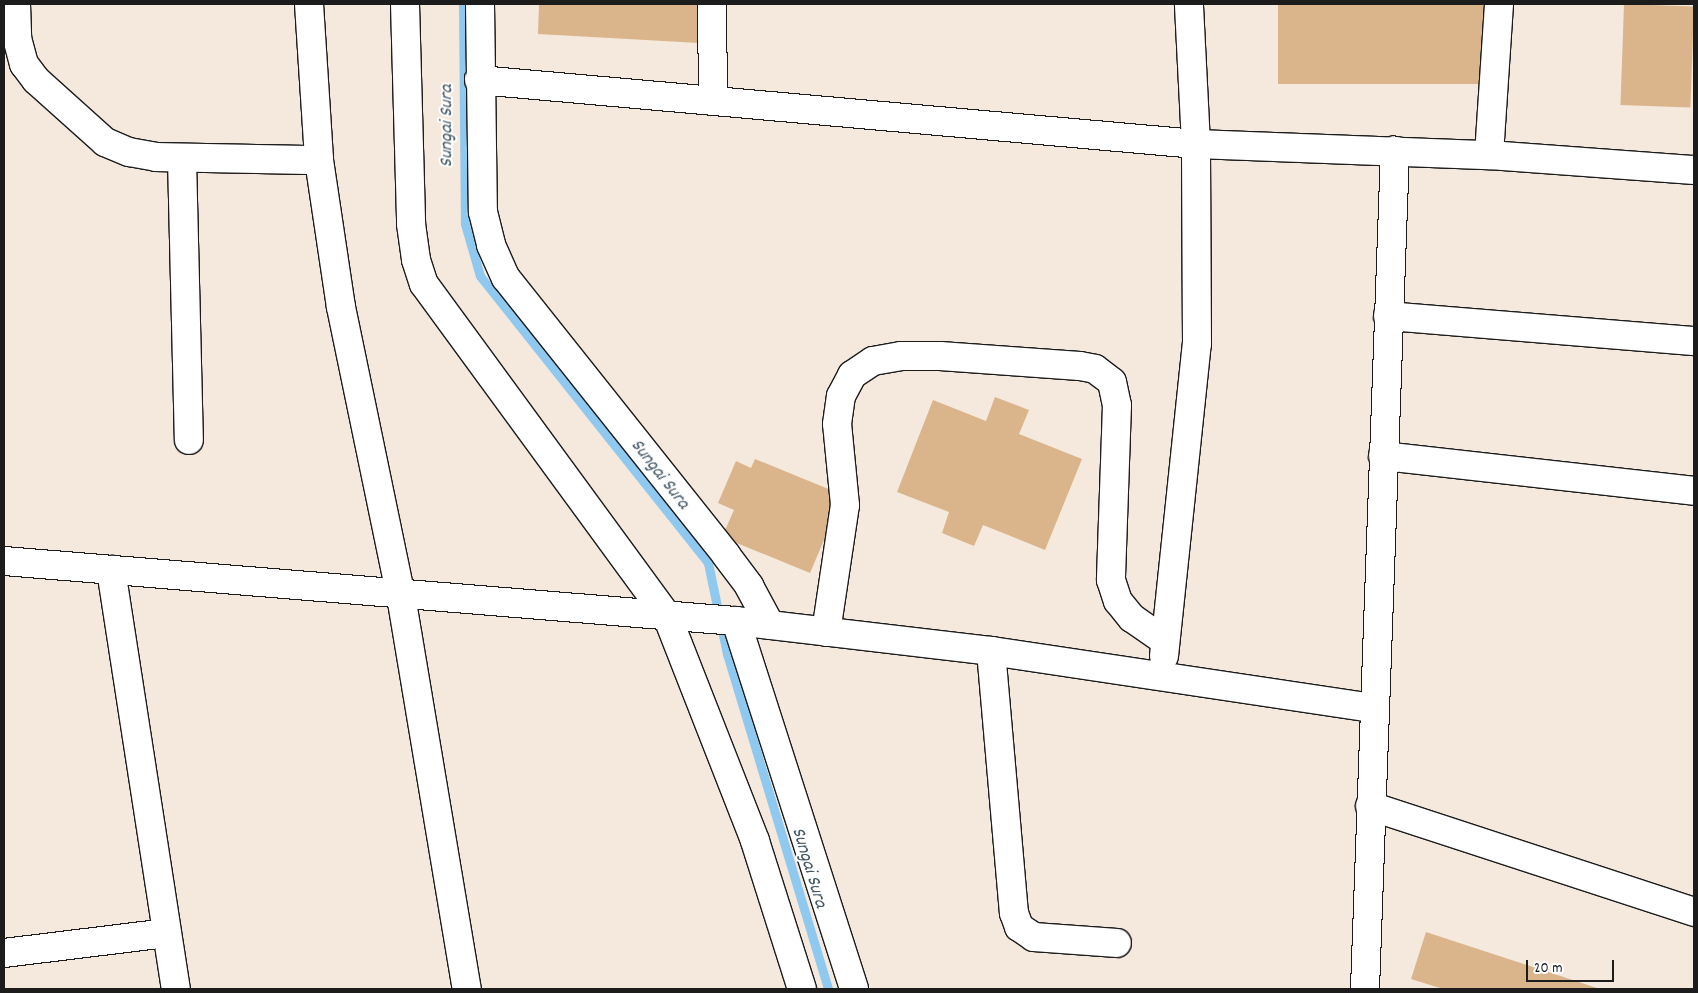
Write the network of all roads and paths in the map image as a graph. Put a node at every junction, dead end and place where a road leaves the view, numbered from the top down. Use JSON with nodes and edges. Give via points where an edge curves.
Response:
{"nodes":[{"id":1,"x":16,"y":4,"type":"edge"},
{"id":2,"x":308,"y":4,"type":"edge"},
{"id":3,"x":405,"y":4,"type":"edge"},
{"id":4,"x":480,"y":4,"type":"edge"},
{"id":5,"x":712,"y":4,"type":"edge"},
{"id":6,"x":1189,"y":4,"type":"edge"},
{"id":7,"x":1500,"y":4,"type":"edge"},
{"id":8,"x":479,"y":80,"type":"junction"},
{"id":9,"x":713,"y":101,"type":"junction"},
{"id":10,"x":1196,"y":144,"type":"junction"},
{"id":11,"x":1395,"y":151,"type":"junction"},
{"id":12,"x":1490,"y":154,"type":"junction"},
{"id":13,"x":182,"y":159,"type":"junction"},
{"id":14,"x":319,"y":160,"type":"junction"},
{"id":15,"x":1694,"y":170,"type":"edge"},
{"id":16,"x":1388,"y":316,"type":"junction"},
{"id":17,"x":1694,"y":341,"type":"edge"},
{"id":18,"x":189,"y":440,"type":"dead end"},
{"id":19,"x":1383,"y":456,"type":"junction"},
{"id":20,"x":1694,"y":491,"type":"edge"},
{"id":21,"x":4,"y":561,"type":"edge"},
{"id":22,"x":111,"y":570,"type":"junction"},
{"id":23,"x":401,"y":596,"type":"junction"},
{"id":24,"x":677,"y":618,"type":"junction"},
{"id":25,"x":732,"y":621,"type":"junction"},
{"id":26,"x":770,"y":625,"type":"junction"},
{"id":27,"x":826,"y":632,"type":"junction"},
{"id":28,"x":1165,"y":641,"type":"junction"},
{"id":29,"x":991,"y":651,"type":"junction"},
{"id":30,"x":1162,"y":675,"type":"junction"},
{"id":31,"x":1373,"y":708,"type":"junction"},
{"id":32,"x":1370,"y":806,"type":"junction"},
{"id":33,"x":1694,"y":912,"type":"edge"},
{"id":34,"x":167,"y":933,"type":"junction"},
{"id":35,"x":1117,"y":942,"type":"dead end"},
{"id":36,"x":4,"y":953,"type":"edge"},
{"id":37,"x":176,"y":989,"type":"edge"},
{"id":38,"x":467,"y":989,"type":"edge"},
{"id":39,"x":802,"y":989,"type":"edge"},
{"id":40,"x":854,"y":989,"type":"edge"},
{"id":41,"x":1365,"y":989,"type":"edge"}],
"edges":[{"from":1,"to":13,"type":"street","via":[[17,38],[24,64],[36,80],[105,142],[129,152]]},
{"from":2,"to":14,"type":"street"},
{"from":3,"to":24,"type":"street","via":[[411,224],[416,260],[424,284]]},
{"from":4,"to":8,"type":"street"},
{"from":5,"to":9,"type":"street"},
{"from":6,"to":10,"type":"street"},
{"from":7,"to":12,"type":"street"},
{"from":8,"to":9,"type":"street"},
{"from":8,"to":26,"type":"street","via":[[483,212],[491,246],[506,278],[726,555],[749,586]]},
{"from":9,"to":10,"type":"street"},
{"from":10,"to":11,"type":"street"},
{"from":10,"to":28,"type":"street","via":[[1198,344]]},
{"from":11,"to":12,"type":"street"},
{"from":11,"to":16,"type":"street"},
{"from":12,"to":15,"type":"street"},
{"from":13,"to":14,"type":"street"},
{"from":13,"to":18,"type":"street"},
{"from":14,"to":23,"type":"street","via":[[341,307]]},
{"from":16,"to":17,"type":"street"},
{"from":16,"to":19,"type":"street"},
{"from":19,"to":20,"type":"street"},
{"from":19,"to":31,"type":"street"},
{"from":21,"to":22,"type":"street"},
{"from":22,"to":23,"type":"street"},
{"from":22,"to":34,"type":"street"},
{"from":23,"to":24,"type":"street"},
{"from":23,"to":38,"type":"street"},
{"from":24,"to":25,"type":"street"},
{"from":24,"to":39,"type":"street","via":[[755,841]]},
{"from":25,"to":26,"type":"street"},
{"from":25,"to":40,"type":"street"},
{"from":26,"to":27,"type":"street"},
{"from":27,"to":28,"type":"street","via":[[845,505],[837,424],[841,396],[852,375],[873,361],[901,356],[940,356],[1080,366],[1095,369],[1112,382],[1117,405],[1111,580],[1118,600],[1132,618]]},
{"from":27,"to":29,"type":"street"},
{"from":28,"to":30,"type":"street"},
{"from":29,"to":30,"type":"street"},
{"from":29,"to":35,"type":"street","via":[[1014,913],[1019,927],[1034,937]]},
{"from":30,"to":31,"type":"street"},
{"from":31,"to":32,"type":"street"},
{"from":32,"to":33,"type":"street"},
{"from":32,"to":41,"type":"street"},
{"from":34,"to":36,"type":"street"},
{"from":34,"to":37,"type":"street"}]}
